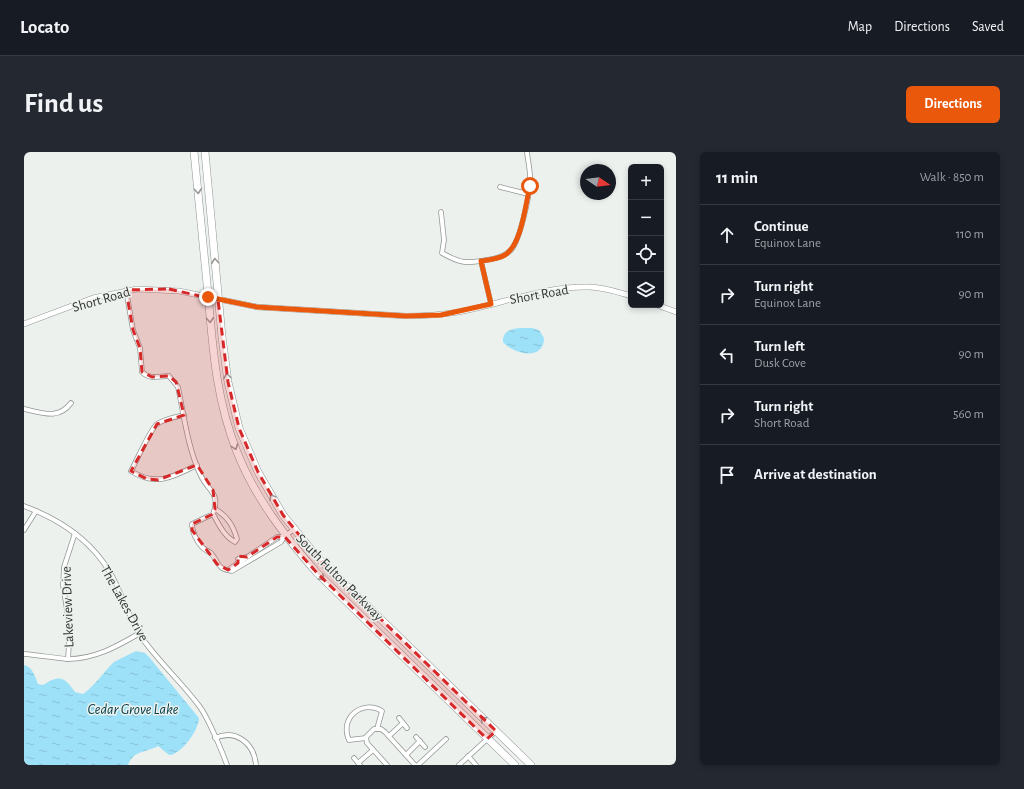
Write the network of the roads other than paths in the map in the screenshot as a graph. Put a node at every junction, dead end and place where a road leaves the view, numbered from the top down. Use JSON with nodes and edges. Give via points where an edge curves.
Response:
{"nodes":[{"id":1,"x":194,"y":152,"type":"edge"},
{"id":2,"x":205,"y":152,"type":"edge"},
{"id":3,"x":527,"y":152,"type":"edge"},
{"id":4,"x":500,"y":187,"type":"dead end"},
{"id":5,"x":528,"y":194,"type":"junction"},
{"id":6,"x":441,"y":212,"type":"dead end"},
{"id":7,"x":481,"y":261,"type":"junction"},
{"id":8,"x":126,"y":290,"type":"junction"},
{"id":9,"x":628,"y":295,"type":"edge"},
{"id":10,"x":208,"y":297,"type":"junction"},
{"id":11,"x":218,"y":300,"type":"junction"},
{"id":12,"x":491,"y":304,"type":"junction"},
{"id":13,"x":664,"y":308,"type":"edge"},
{"id":14,"x":676,"y":312,"type":"edge"},
{"id":15,"x":24,"y":324,"type":"edge"},
{"id":16,"x":70,"y":403,"type":"dead end"},
{"id":17,"x":24,"y":409,"type":"edge"},
{"id":18,"x":184,"y":415,"type":"junction"},
{"id":19,"x":197,"y":465,"type":"junction"},
{"id":20,"x":24,"y":506,"type":"edge"},
{"id":21,"x":215,"y":509,"type":"junction"},
{"id":22,"x":36,"y":511,"type":"junction"},
{"id":23,"x":213,"y":514,"type":"junction"},
{"id":24,"x":24,"y":530,"type":"edge"},
{"id":25,"x":293,"y":530,"type":"junction"},
{"id":26,"x":75,"y":533,"type":"junction"},
{"id":27,"x":284,"y":536,"type":"junction"},
{"id":28,"x":259,"y":552,"type":"junction"},
{"id":29,"x":239,"y":565,"type":"junction"},
{"id":30,"x":140,"y":633,"type":"junction"},
{"id":31,"x":24,"y":654,"type":"edge"},
{"id":32,"x":68,"y":659,"type":"junction"},
{"id":33,"x":399,"y":718,"type":"dead end"},
{"id":34,"x":403,"y":723,"type":"junction"},
{"id":35,"x":407,"y":728,"type":"dead end"},
{"id":36,"x":377,"y":729,"type":"junction"},
{"id":37,"x":496,"y":731,"type":"junction"},
{"id":38,"x":389,"y":736,"type":"junction"},
{"id":39,"x":416,"y":737,"type":"dead end"},
{"id":40,"x":215,"y":738,"type":"junction"},
{"id":41,"x":366,"y":738,"type":"junction"},
{"id":42,"x":446,"y":739,"type":"dead end"},
{"id":43,"x":487,"y":739,"type":"junction"},
{"id":44,"x":420,"y":741,"type":"junction"},
{"id":45,"x":425,"y":747,"type":"dead end"},
{"id":46,"x":373,"y":750,"type":"junction"},
{"id":47,"x":406,"y":755,"type":"junction"},
{"id":48,"x":468,"y":756,"type":"junction"},
{"id":49,"x":354,"y":758,"type":"dead end"},
{"id":50,"x":359,"y":764,"type":"edge"},
{"id":51,"x":227,"y":765,"type":"edge"},
{"id":52,"x":256,"y":765,"type":"edge"},
{"id":53,"x":387,"y":765,"type":"edge"},
{"id":54,"x":416,"y":765,"type":"edge"},
{"id":55,"x":459,"y":765,"type":"edge"},
{"id":56,"x":476,"y":765,"type":"edge"},
{"id":57,"x":515,"y":765,"type":"edge"},
{"id":58,"x":532,"y":765,"type":"edge"}],
"edges":[{"from":1,"to":10,"type":"highway","name":"South Fulton Parkway","one_way":true},
{"from":11,"to":2,"type":"highway","name":"South Fulton Parkway","one_way":true},
{"from":3,"to":5,"type":"street","via":[[530,182]]},
{"from":4,"to":5,"type":"street"},
{"from":5,"to":7,"type":"street","via":[[517,241],[511,250],[504,256]]},
{"from":6,"to":7,"type":"street","via":[[444,240],[442,253],[467,264]]},
{"from":7,"to":12,"type":"street"},
{"from":8,"to":10,"type":"street","name":"Short Road","via":[[169,289]]},
{"from":8,"to":15,"type":"street","name":"Short Road","via":[[93,298]]},
{"from":8,"to":18,"type":"street","via":[[130,316],[140,348],[142,372],[152,377],[169,376],[176,382]]},
{"from":9,"to":12,"type":"street","name":"Short Road","via":[[601,288],[566,288],[545,290]]},
{"from":10,"to":11,"type":"street","name":"Short Road"},
{"from":10,"to":27,"type":"highway","name":"South Fulton Parkway","one_way":true,"via":[[213,363],[228,425],[246,472],[266,510]]},
{"from":11,"to":12,"type":"street","name":"Short Road","via":[[257,307],[412,316],[441,315]]},
{"from":25,"to":11,"type":"highway","name":"South Fulton Parkway","one_way":true,"via":[[258,472],[239,428],[225,366]]},
{"from":13,"to":14,"type":"street"},
{"from":16,"to":17,"type":"street","via":[[58,414]]},
{"from":18,"to":19,"type":"street"},
{"from":18,"to":19,"type":"street","via":[[157,424],[150,431],[148,441],[131,471],[147,479],[158,480]]},
{"from":19,"to":21,"type":"street","via":[[202,477],[213,490]]},
{"from":20,"to":22,"type":"street","name":"The Lakes Drive"},
{"from":21,"to":23,"type":"street"},
{"from":21,"to":23,"type":"street","via":[[228,518],[235,529],[235,542],[220,527]]},
{"from":22,"to":24,"type":"street"},
{"from":22,"to":26,"type":"street","name":"The Lakes Drive"},
{"from":23,"to":29,"type":"street","via":[[192,524],[192,530],[201,547],[211,553],[217,564],[232,571]]},
{"from":25,"to":27,"type":"street"},
{"from":37,"to":25,"type":"highway","name":"South Fulton Parkway","one_way":true,"via":[[356,596]]},
{"from":26,"to":30,"type":"street","name":"The Lakes Drive","via":[[98,556],[110,573]]},
{"from":26,"to":32,"type":"street","name":"Lakeview Drive","via":[[64,567],[63,585],[70,629]]},
{"from":27,"to":28,"type":"street","via":[[281,542]]},
{"from":27,"to":43,"type":"highway","name":"South Fulton Parkway","one_way":true,"via":[[317,573]]},
{"from":28,"to":29,"type":"street"},
{"from":28,"to":29,"type":"street","via":[[240,557]]},
{"from":30,"to":32,"type":"street","via":[[102,653],[87,658]]},
{"from":30,"to":40,"type":"street","name":"The Lakes Drive","via":[[201,708]]},
{"from":31,"to":32,"type":"street"},
{"from":33,"to":34,"type":"street"},
{"from":34,"to":35,"type":"street"},
{"from":34,"to":38,"type":"street"},
{"from":36,"to":38,"type":"street","via":[[381,729]]},
{"from":36,"to":41,"type":"street","via":[[369,732]]},
{"from":36,"to":41,"type":"street","via":[[382,711],[370,707],[354,712],[348,718],[346,735],[349,740]]},
{"from":37,"to":43,"type":"street"},
{"from":37,"to":58,"type":"highway","name":"South Fulton Parkway"},
{"from":38,"to":47,"type":"street"},
{"from":39,"to":44,"type":"street"},
{"from":40,"to":51,"type":"street","name":"The Lakes Drive"},
{"from":40,"to":52,"type":"street","via":[[224,734],[239,737],[249,745],[255,755]]},
{"from":41,"to":46,"type":"street"},
{"from":42,"to":54,"type":"street"},
{"from":43,"to":48,"type":"street"},
{"from":43,"to":57,"type":"highway","name":"South Fulton Parkway"},
{"from":44,"to":45,"type":"street"},
{"from":44,"to":47,"type":"street"},
{"from":46,"to":50,"type":"street"},
{"from":46,"to":53,"type":"street"},
{"from":47,"to":54,"type":"street"},
{"from":48,"to":55,"type":"street"},
{"from":48,"to":56,"type":"street"},
{"from":49,"to":50,"type":"street"}]}
